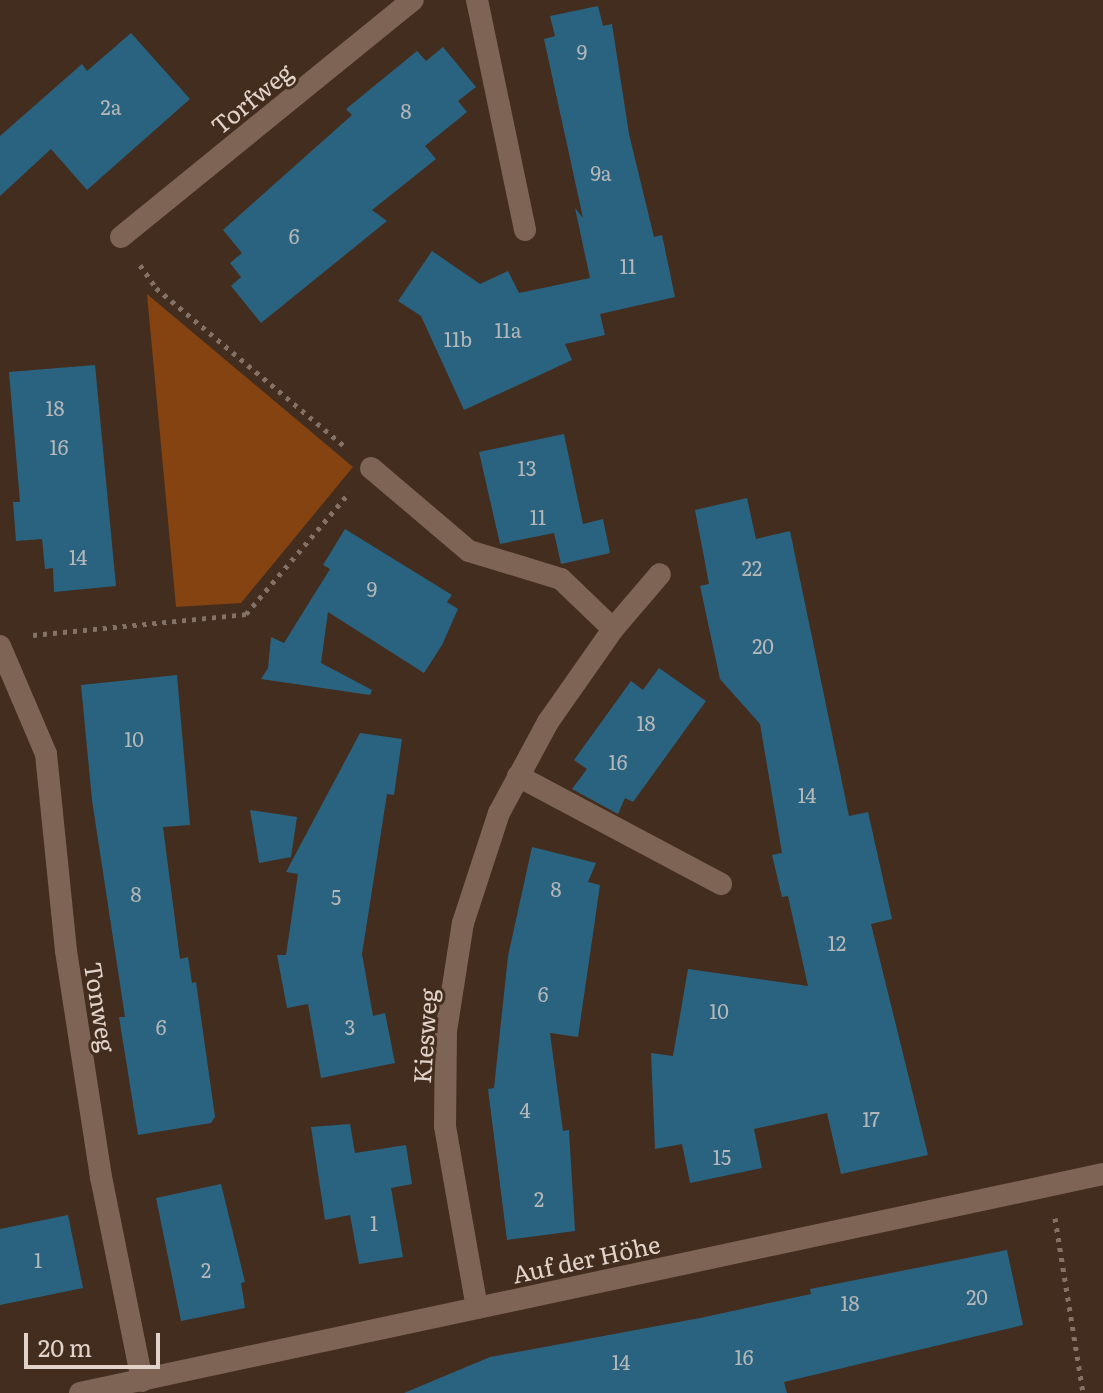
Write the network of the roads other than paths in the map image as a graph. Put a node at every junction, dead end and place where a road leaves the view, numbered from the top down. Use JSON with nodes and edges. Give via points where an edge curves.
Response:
{"nodes":[{"id":1,"x":413,"y":0,"type":"edge"},
{"id":2,"x":477,"y":0,"type":"edge"},
{"id":3,"x":525,"y":230,"type":"dead end"},
{"id":4,"x":121,"y":237,"type":"road end"},
{"id":5,"x":371,"y":468,"type":"road end"},
{"id":6,"x":660,"y":574,"type":"dead end"},
{"id":7,"x":613,"y":629,"type":"junction"},
{"id":8,"x":8,"y":641,"type":"edge"},
{"id":9,"x":518,"y":776,"type":"junction"},
{"id":10,"x":721,"y":884,"type":"dead end"},
{"id":11,"x":1103,"y":1174,"type":"edge"},
{"id":12,"x":477,"y":1308,"type":"junction"},
{"id":13,"x":142,"y":1381,"type":"junction"},
{"id":14,"x":80,"y":1393,"type":"edge"}],
"edges":[{"from":1,"to":4,"type":"street","name":"Torfweg"},
{"from":2,"to":3,"type":"street"},
{"from":5,"to":7,"type":"street","via":[[469,551],[561,579]]},
{"from":6,"to":7,"type":"street","name":"Kiesweg"},
{"from":7,"to":9,"type":"street","name":"Kiesweg","via":[[548,722]]},
{"from":8,"to":13,"type":"street","name":"Tonweg","via":[[46,754],[66,951],[101,1177]]},
{"from":9,"to":10,"type":"street"},
{"from":9,"to":12,"type":"street","name":"Kiesweg","via":[[499,813],[463,923],[446,1031],[445,1126]]},
{"from":11,"to":12,"type":"street","name":"Auf der Höhe"},
{"from":12,"to":13,"type":"street","name":"Auf der Höhe"},
{"from":13,"to":14,"type":"street","name":"Auf der Höhe"}]}
